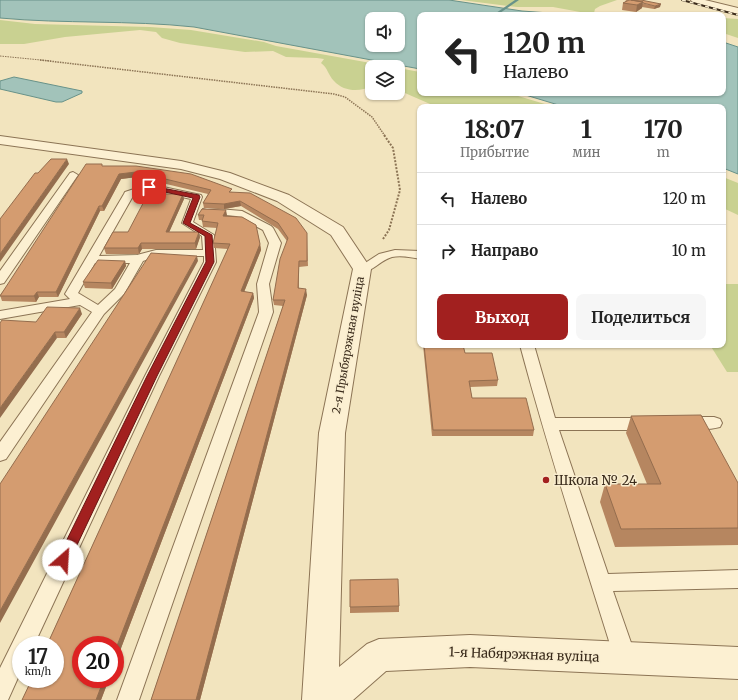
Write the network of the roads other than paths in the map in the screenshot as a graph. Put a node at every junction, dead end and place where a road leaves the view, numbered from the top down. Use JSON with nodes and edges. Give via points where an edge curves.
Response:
{"nodes":[{"id":1,"x":695,"y":0,"type":"edge"},
{"id":2,"x":738,"y":11,"type":"edge"},
{"id":3,"x":0,"y":140,"type":"edge"},
{"id":4,"x":73,"y":175,"type":"dead end"},
{"id":5,"x":191,"y":211,"type":"junction"},
{"id":6,"x":210,"y":253,"type":"junction"},
{"id":7,"x":417,"y":254,"type":"edge"},
{"id":8,"x":138,"y":258,"type":"junction"},
{"id":9,"x":90,"y":260,"type":"junction"},
{"id":10,"x":362,"y":269,"type":"junction"},
{"id":11,"x":0,"y":280,"type":"edge"},
{"id":12,"x":82,"y":301,"type":"junction"},
{"id":13,"x":99,"y":311,"type":"junction"},
{"id":14,"x":0,"y":315,"type":"edge"},
{"id":15,"x":528,"y":348,"type":"edge"},
{"id":16,"x":714,"y":423,"type":"dead end"},
{"id":17,"x":549,"y":424,"type":"junction"},
{"id":18,"x":0,"y":455,"type":"edge"},
{"id":19,"x":738,"y":579,"type":"edge"},
{"id":20,"x":600,"y":583,"type":"junction"},
{"id":21,"x":27,"y":636,"type":"edge"},
{"id":22,"x":624,"y":657,"type":"junction"},
{"id":23,"x":738,"y":663,"type":"edge"},
{"id":24,"x":12,"y":667,"type":"edge"},
{"id":25,"x":0,"y":692,"type":"edge"},
{"id":26,"x":128,"y":700,"type":"edge"},
{"id":27,"x":320,"y":700,"type":"edge"},
{"id":28,"x":326,"y":700,"type":"edge"}],
"edges":[{"from":1,"to":2,"type":"street"},
{"from":3,"to":10,"type":"street","name":"2-я Прыбярэжная вуліца","via":[[181,165],[225,176],[283,198],[337,231]]},
{"from":4,"to":11,"type":"lane"},
{"from":5,"to":6,"type":"lane","via":[[187,223],[208,235]]},
{"from":5,"to":9,"type":"lane","via":[[197,197],[149,187],[129,194]]},
{"from":5,"to":26,"type":"lane","via":[[238,213],[267,228],[275,243],[263,284],[266,312]]},
{"from":6,"to":8,"type":"lane","via":[[156,253]]},
{"from":6,"to":21,"type":"lane","via":[[210,262],[152,376]]},
{"from":7,"to":10,"type":"lane","via":[[404,252],[382,255]]},
{"from":8,"to":9,"type":"lane"},
{"from":8,"to":13,"type":"lane","via":[[120,291]]},
{"from":9,"to":12,"type":"lane","via":[[71,294]]},
{"from":10,"to":27,"type":"street","name":"2-я Прыбярэжная вуліца","via":[[332,433]]},
{"from":12,"to":13,"type":"lane"},
{"from":12,"to":14,"type":"lane"},
{"from":13,"to":18,"type":"lane"},
{"from":15,"to":17,"type":"lane"},
{"from":16,"to":17,"type":"lane"},
{"from":17,"to":20,"type":"lane"},
{"from":19,"to":20,"type":"lane"},
{"from":20,"to":22,"type":"lane"},
{"from":22,"to":23,"type":"street","name":"1-я Набярэжная вуліца"},
{"from":22,"to":28,"type":"street","name":"1-я Набярэжная вуліца","via":[[470,651],[379,655]]},
{"from":24,"to":25,"type":"lane"}]}
